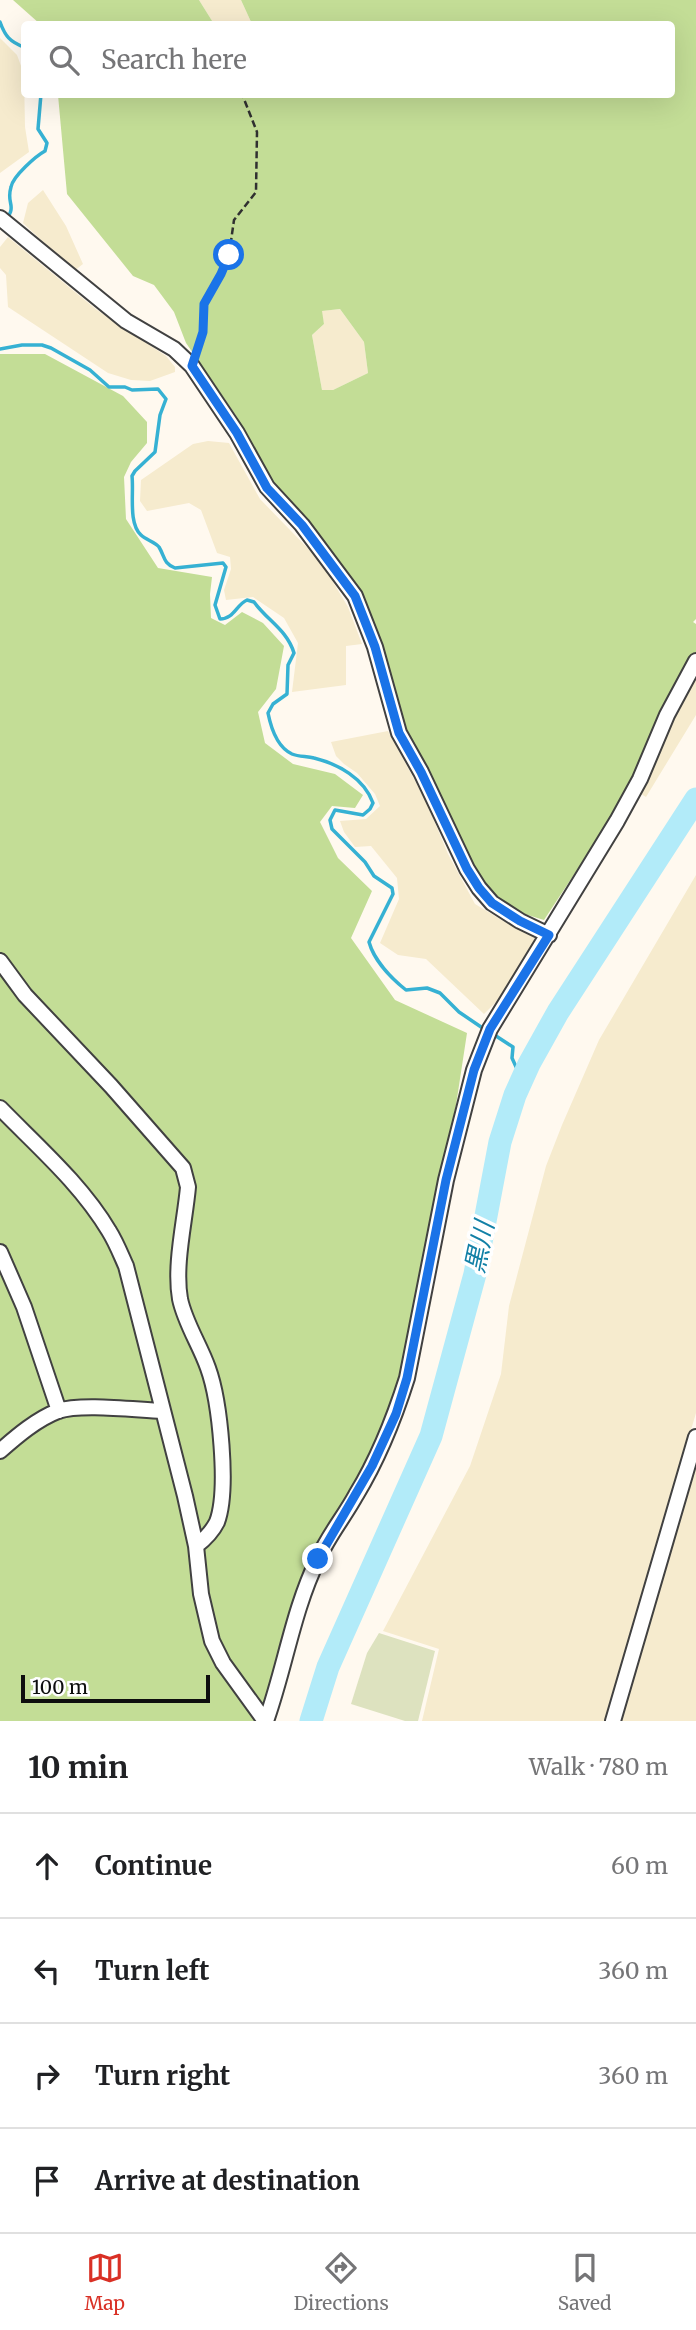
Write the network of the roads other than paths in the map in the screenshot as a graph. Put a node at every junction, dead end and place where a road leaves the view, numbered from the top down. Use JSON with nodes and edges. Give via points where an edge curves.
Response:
{"nodes":[{"id":1,"x":0,"y":218,"type":"edge"},
{"id":2,"x":696,"y":661,"type":"edge"},
{"id":3,"x":549,"y":935,"type":"junction"},
{"id":4,"x":0,"y":961,"type":"edge"},
{"id":5,"x":0,"y":1108,"type":"edge"},
{"id":6,"x":0,"y":1252,"type":"edge"},
{"id":7,"x":59,"y":1411,"type":"junction"},
{"id":8,"x":162,"y":1412,"type":"junction"},
{"id":9,"x":0,"y":1429,"type":"edge"},
{"id":10,"x":695,"y":1444,"type":"edge"},
{"id":11,"x":4,"y":1447,"type":"edge"},
{"id":12,"x":196,"y":1546,"type":"junction"},
{"id":13,"x":265,"y":1721,"type":"edge"},
{"id":14,"x":613,"y":1721,"type":"edge"}],
"edges":[{"from":1,"to":3,"type":"street","via":[[127,321],[174,349],[192,366],[267,488],[302,525],[355,596],[399,733],[467,869],[492,903]]},
{"from":2,"to":3,"type":"street","via":[[640,779]]},
{"from":3,"to":13,"type":"street","via":[[490,1029],[474,1070],[446,1180],[407,1378],[372,1466],[318,1559],[301,1600]]},
{"from":4,"to":12,"type":"street","via":[[187,1177],[178,1280],[181,1301],[209,1369],[223,1475],[216,1523]]},
{"from":5,"to":8,"type":"street","via":[[65,1174],[110,1232],[127,1266]]},
{"from":6,"to":7,"type":"street"},
{"from":7,"to":8,"type":"street"},
{"from":7,"to":11,"type":"street"},
{"from":8,"to":12,"type":"street"},
{"from":9,"to":11,"type":"street"},
{"from":10,"to":14,"type":"street"},
{"from":12,"to":13,"type":"street","via":[[212,1641]]}]}
